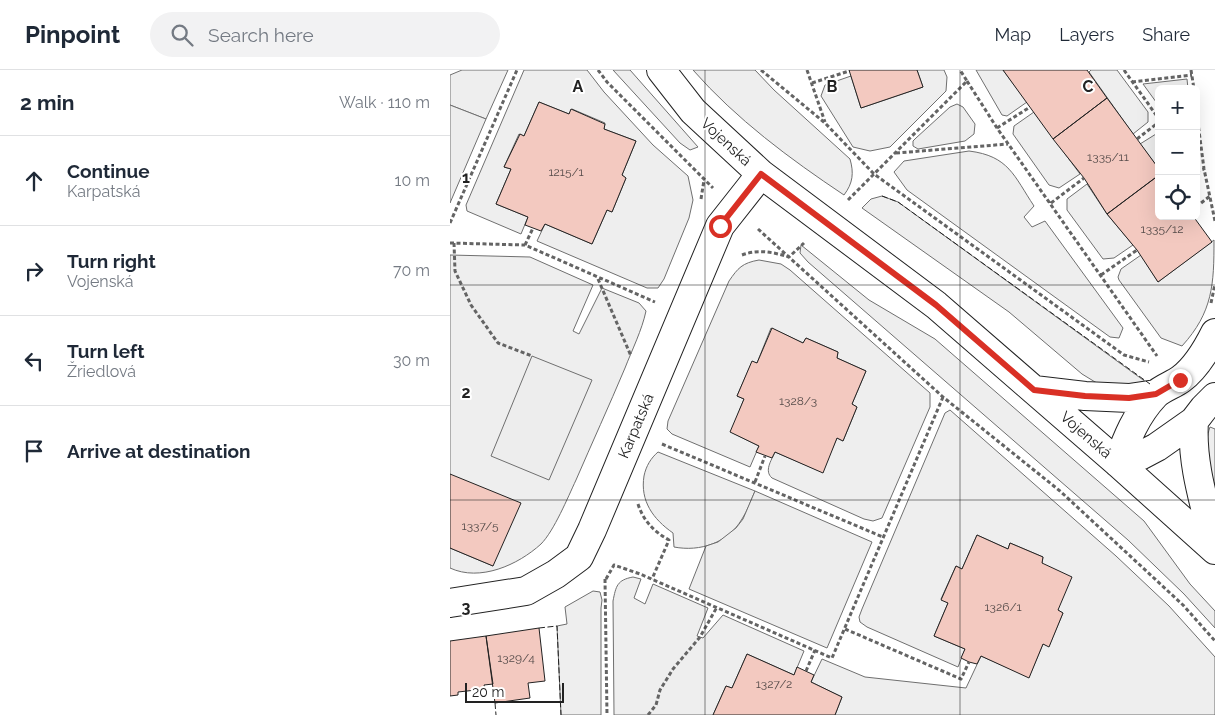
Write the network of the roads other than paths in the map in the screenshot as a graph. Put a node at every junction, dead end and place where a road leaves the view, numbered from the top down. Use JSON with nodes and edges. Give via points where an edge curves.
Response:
{"nodes":[{"id":1,"x":661,"y":70,"type":"edge"},
{"id":2,"x":761,"y":174,"type":"junction"},
{"id":3,"x":1212,"y":321,"type":"edge"},
{"id":4,"x":1202,"y":372,"type":"edge"},
{"id":5,"x":1034,"y":390,"type":"junction"},
{"id":6,"x":1156,"y":394,"type":"junction"},
{"id":7,"x":1215,"y":397,"type":"edge"},
{"id":8,"x":1194,"y":421,"type":"junction"},
{"id":9,"x":1118,"y":463,"type":"junction"},
{"id":10,"x":1215,"y":548,"type":"edge"},
{"id":11,"x":450,"y":603,"type":"edge"}],
"edges":[{"from":1,"to":2,"type":"street","name":"Vojenská","via":[[693,111]]},
{"from":2,"to":5,"type":"street","name":"Vojenská","via":[[936,305]]},
{"from":2,"to":11,"type":"street","name":"Karpatská","via":[[720,226],[579,557],[526,591]]},
{"from":3,"to":4,"type":"street"},
{"from":4,"to":6,"type":"street"},
{"from":5,"to":6,"type":"street","via":[[1129,398]]},
{"from":5,"to":9,"type":"street","name":"Vojenská"},
{"from":6,"to":9,"type":"street","via":[[1135,421]]},
{"from":7,"to":8,"type":"street"},
{"from":8,"to":9,"type":"street","via":[[1149,452]]},
{"from":8,"to":10,"type":"street","via":[[1195,464]]},
{"from":9,"to":10,"type":"street","name":"Vojenská"}]}
